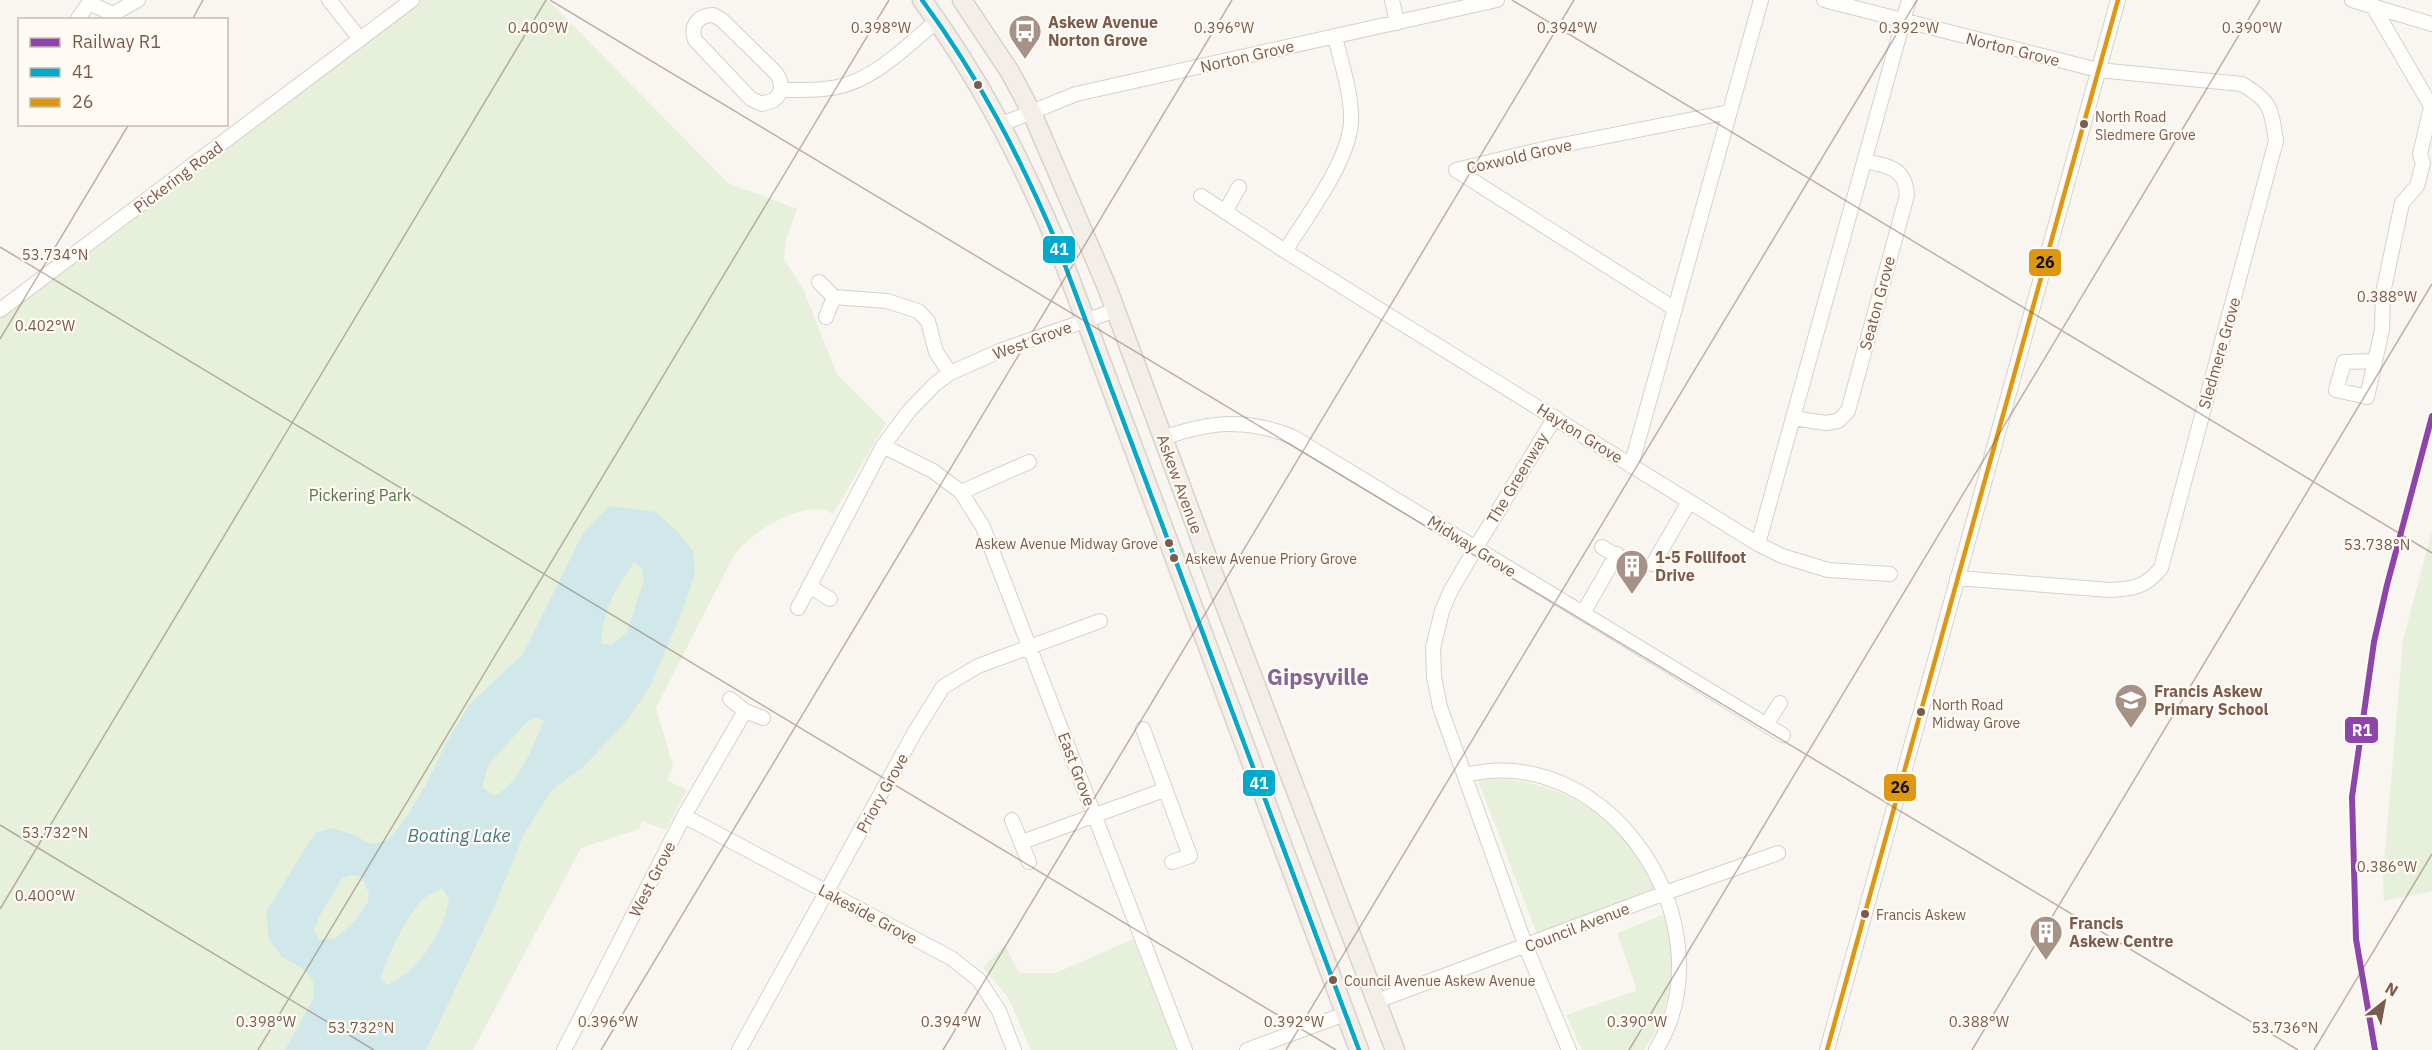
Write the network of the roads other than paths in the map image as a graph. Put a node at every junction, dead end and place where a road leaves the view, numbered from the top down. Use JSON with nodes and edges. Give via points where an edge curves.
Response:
{"nodes":[{"id":1,"x":138,"y":0,"type":"edge"},
{"id":2,"x":329,"y":0,"type":"edge"},
{"id":3,"x":411,"y":0,"type":"edge"},
{"id":4,"x":922,"y":0,"type":"edge"},
{"id":5,"x":962,"y":0,"type":"edge"},
{"id":6,"x":1392,"y":0,"type":"edge"},
{"id":7,"x":1497,"y":0,"type":"edge"},
{"id":8,"x":1761,"y":0,"type":"edge"},
{"id":9,"x":1824,"y":0,"type":"edge"},
{"id":10,"x":1909,"y":0,"type":"edge"},
{"id":11,"x":2118,"y":0,"type":"edge"},
{"id":12,"x":2352,"y":0,"type":"edge"},
{"id":13,"x":2374,"y":8,"type":"junction"},
{"id":14,"x":78,"y":18,"type":"edge"},
{"id":15,"x":938,"y":21,"type":"junction"},
{"id":16,"x":1903,"y":21,"type":"junction"},
{"id":17,"x":1397,"y":23,"type":"junction"},
{"id":18,"x":2432,"y":24,"type":"edge"},
{"id":19,"x":1335,"y":36,"type":"junction"},
{"id":20,"x":360,"y":39,"type":"junction"},
{"id":21,"x":2098,"y":70,"type":"junction"},
{"id":22,"x":781,"y":90,"type":"junction"},
{"id":23,"x":2431,"y":105,"type":"edge"},
{"id":24,"x":1729,"y":112,"type":"junction"},
{"id":25,"x":1032,"y":113,"type":"junction"},
{"id":26,"x":1002,"y":124,"type":"junction"},
{"id":27,"x":1866,"y":161,"type":"junction"},
{"id":28,"x":1239,"y":187,"type":"dead end"},
{"id":29,"x":1201,"y":196,"type":"dead end"},
{"id":30,"x":1225,"y":212,"type":"junction"},
{"id":31,"x":1285,"y":251,"type":"junction"},
{"id":32,"x":819,"y":282,"type":"dead end"},
{"id":33,"x":834,"y":297,"type":"junction"},
{"id":34,"x":1675,"y":309,"type":"junction"},
{"id":35,"x":0,"y":310,"type":"edge"},
{"id":36,"x":1116,"y":310,"type":"junction"},
{"id":37,"x":826,"y":317,"type":"dead end"},
{"id":38,"x":1087,"y":321,"type":"junction"},
{"id":39,"x":2374,"y":361,"type":"dead end"},
{"id":40,"x":950,"y":373,"type":"junction"},
{"id":41,"x":1555,"y":417,"type":"junction"},
{"id":42,"x":1793,"y":417,"type":"junction"},
{"id":43,"x":1163,"y":438,"type":"junction"},
{"id":44,"x":883,"y":446,"type":"junction"},
{"id":45,"x":1029,"y":462,"type":"dead end"},
{"id":46,"x":1631,"y":466,"type":"junction"},
{"id":47,"x":961,"y":492,"type":"junction"},
{"id":48,"x":1689,"y":502,"type":"junction"},
{"id":49,"x":1758,"y":544,"type":"junction"},
{"id":50,"x":1602,"y":547,"type":"dead end"},
{"id":51,"x":1474,"y":549,"type":"junction"},
{"id":52,"x":1653,"y":564,"type":"dead end"},
{"id":53,"x":1890,"y":574,"type":"dead end"},
{"id":54,"x":1957,"y":578,"type":"junction"},
{"id":55,"x":1215,"y":580,"type":"junction"},
{"id":56,"x":809,"y":586,"type":"junction"},
{"id":57,"x":1187,"y":590,"type":"junction"},
{"id":58,"x":830,"y":599,"type":"dead end"},
{"id":59,"x":798,"y":608,"type":"dead end"},
{"id":60,"x":1583,"y":613,"type":"junction"},
{"id":61,"x":1100,"y":621,"type":"dead end"},
{"id":62,"x":1031,"y":647,"type":"junction"},
{"id":63,"x":730,"y":699,"type":"dead end"},
{"id":64,"x":1780,"y":703,"type":"dead end"},
{"id":65,"x":745,"y":711,"type":"junction"},
{"id":66,"x":763,"y":718,"type":"dead end"},
{"id":67,"x":1766,"y":725,"type":"junction"},
{"id":68,"x":1143,"y":729,"type":"dead end"},
{"id":69,"x":1783,"y":735,"type":"dead end"},
{"id":70,"x":1466,"y":775,"type":"junction"},
{"id":71,"x":1164,"y":790,"type":"junction"},
{"id":72,"x":1095,"y":815,"type":"junction"},
{"id":73,"x":684,"y":816,"type":"junction"},
{"id":74,"x":1012,"y":820,"type":"dead end"},
{"id":75,"x":1022,"y":842,"type":"junction"},
{"id":76,"x":1778,"y":853,"type":"dead end"},
{"id":77,"x":1029,"y":862,"type":"dead end"},
{"id":78,"x":1172,"y":862,"type":"dead end"},
{"id":79,"x":827,"y":892,"type":"junction"},
{"id":80,"x":1665,"y":893,"type":"junction"},
{"id":81,"x":1526,"y":947,"type":"junction"},
{"id":82,"x":1377,"y":1002,"type":"junction"},
{"id":83,"x":1345,"y":1014,"type":"junction"},
{"id":84,"x":564,"y":1050,"type":"edge"},
{"id":85,"x":740,"y":1050,"type":"edge"},
{"id":86,"x":1014,"y":1050,"type":"edge"},
{"id":87,"x":1185,"y":1050,"type":"edge"},
{"id":88,"x":1247,"y":1050,"type":"edge"},
{"id":89,"x":1359,"y":1050,"type":"edge"},
{"id":90,"x":1395,"y":1050,"type":"edge"},
{"id":91,"x":1569,"y":1050,"type":"edge"},
{"id":92,"x":1656,"y":1050,"type":"edge"},
{"id":93,"x":1827,"y":1050,"type":"edge"}],
"edges":[{"from":1,"to":14,"type":"street","via":[[113,14],[89,3]]},
{"from":2,"to":20,"type":"street"},
{"from":3,"to":20,"type":"street","name":"Pickering Road"},
{"from":4,"to":15,"type":"main road","name":"Askew Avenue"},
{"from":5,"to":25,"type":"main road","name":"Askew Avenue"},
{"from":6,"to":17,"type":"street"},
{"from":7,"to":17,"type":"street","name":"Norton Grove"},
{"from":8,"to":24,"type":"street"},
{"from":9,"to":16,"type":"street","name":"Norton Grove"},
{"from":10,"to":16,"type":"street"},
{"from":11,"to":21,"type":"street"},
{"from":12,"to":13,"type":"street"},
{"from":13,"to":18,"type":"street"},
{"from":13,"to":23,"type":"street"},
{"from":15,"to":22,"type":"street","via":[[880,67],[850,83],[836,88]]},
{"from":15,"to":26,"type":"main road","name":"Askew Avenue"},
{"from":16,"to":21,"type":"street","name":"Norton Grove"},
{"from":16,"to":27,"type":"street"},
{"from":17,"to":19,"type":"street","name":"Norton Grove"},
{"from":19,"to":25,"type":"street","name":"Norton Grove","via":[[1076,94]]},
{"from":19,"to":31,"type":"street","via":[[1348,89],[1351,121],[1347,146]]},
{"from":20,"to":35,"type":"street","name":"Pickering Road"},
{"from":21,"to":54,"type":"street"},
{"from":21,"to":54,"type":"street","name":"Sledmere Grove","via":[[2242,84],[2262,96],[2271,113],[2276,141],[2161,568],[2152,580],[2133,589]]},
{"from":22,"to":22,"type":"street","via":[[769,103],[752,99],[696,40],[693,30],[698,20],[713,15],[722,20],[776,73]]},
{"from":23,"to":39,"type":"street","via":[[2417,186],[2402,203],[2383,293],[2382,330]]},
{"from":24,"to":34,"type":"street"},
{"from":24,"to":34,"type":"street","name":"Coxwold Grove","via":[[1456,170]]},
{"from":25,"to":26,"type":"street","name":"Norton Grove"},
{"from":25,"to":36,"type":"main road","name":"Askew Avenue"},
{"from":26,"to":38,"type":"main road","name":"Askew Avenue","via":[[1030,181]]},
{"from":27,"to":42,"type":"street"},
{"from":27,"to":42,"type":"street","name":"Seaton Grove","via":[[1895,169],[1906,181],[1906,195],[1848,411],[1838,421],[1826,423]]},
{"from":28,"to":30,"type":"street"},
{"from":29,"to":30,"type":"street","name":"Hayton Grove"},
{"from":30,"to":31,"type":"street","name":"Hayton Grove"},
{"from":31,"to":41,"type":"street","name":"Hayton Grove"},
{"from":32,"to":33,"type":"street"},
{"from":33,"to":37,"type":"street"},
{"from":33,"to":40,"type":"street","via":[[887,301],[918,311],[928,321],[936,352]]},
{"from":34,"to":46,"type":"street"},
{"from":36,"to":38,"type":"street","name":"West Grove"},
{"from":36,"to":43,"type":"main road","name":"Askew Avenue"},
{"from":38,"to":40,"type":"street","name":"West Grove","via":[[1002,350]]},
{"from":38,"to":57,"type":"main road","name":"Askew Avenue"},
{"from":40,"to":44,"type":"street","name":"West Grove","via":[[909,411]]},
{"from":41,"to":46,"type":"street","name":"Hayton Grove"},
{"from":41,"to":51,"type":"street","name":"The Greenway"},
{"from":42,"to":49,"type":"street"},
{"from":43,"to":51,"type":"street","name":"Midway Grove","via":[[1199,426],[1250,423],[1270,428],[1320,451]]},
{"from":43,"to":55,"type":"main road","name":"Askew Avenue"},
{"from":44,"to":47,"type":"street","name":"East Grove","via":[[933,471]]},
{"from":44,"to":56,"type":"street","name":"West Grove"},
{"from":45,"to":47,"type":"street"},
{"from":46,"to":48,"type":"street","name":"Hayton Grove"},
{"from":47,"to":62,"type":"street","name":"East Grove","via":[[984,527]]},
{"from":48,"to":49,"type":"street","name":"Hayton Grove"},
{"from":48,"to":52,"type":"street"},
{"from":49,"to":53,"type":"street","name":"Hayton Grove","via":[[1828,570]]},
{"from":50,"to":60,"type":"street","via":[[1621,558]]},
{"from":51,"to":60,"type":"street","name":"Midway Grove"},
{"from":51,"to":70,"type":"street","name":"The Greenway","via":[[1450,592],[1433,648],[1440,707]]},
{"from":54,"to":93,"type":"street"},
{"from":55,"to":57,"type":"main road"},
{"from":55,"to":82,"type":"main road","name":"Askew Avenue"},
{"from":56,"to":58,"type":"street"},
{"from":56,"to":59,"type":"street","name":"West Grove"},
{"from":57,"to":83,"type":"main road","name":"Askew Avenue"},
{"from":60,"to":67,"type":"street","name":"Midway Grove"},
{"from":61,"to":62,"type":"street","name":"Priory Grove"},
{"from":62,"to":72,"type":"street","name":"East Grove"},
{"from":62,"to":79,"type":"street","name":"Priory Grove","via":[[978,666],[943,687]]},
{"from":63,"to":65,"type":"street"},
{"from":64,"to":67,"type":"street"},
{"from":65,"to":66,"type":"street"},
{"from":65,"to":73,"type":"street","name":"West Grove"},
{"from":67,"to":69,"type":"street","name":"Midway Grove"},
{"from":68,"to":71,"type":"street"},
{"from":70,"to":80,"type":"street","via":[[1501,771],[1544,778],[1591,800],[1610,813],[1642,850]]},
{"from":70,"to":81,"type":"street","name":"The Greenway"},
{"from":71,"to":72,"type":"street"},
{"from":71,"to":78,"type":"street","via":[[1190,856]]},
{"from":72,"to":75,"type":"street"},
{"from":72,"to":87,"type":"street","name":"East Grove"},
{"from":73,"to":79,"type":"street","name":"Lakeside Grove"},
{"from":73,"to":84,"type":"street","name":"West Grove"},
{"from":74,"to":75,"type":"street"},
{"from":75,"to":77,"type":"street"},
{"from":76,"to":80,"type":"street","name":"Council Avenue"},
{"from":79,"to":85,"type":"street","name":"Priory Grove"},
{"from":79,"to":86,"type":"street","name":"Lakeside Grove","via":[[951,958],[979,980],[999,1011]]},
{"from":80,"to":81,"type":"street","name":"Council Avenue"},
{"from":80,"to":92,"type":"street","via":[[1678,956],[1678,979],[1669,1020]]},
{"from":81,"to":82,"type":"street","name":"Council Avenue"},
{"from":81,"to":91,"type":"street","name":"The Greenway"},
{"from":82,"to":90,"type":"main road","name":"Askew Avenue"},
{"from":83,"to":88,"type":"street"},
{"from":83,"to":89,"type":"main road","name":"Askew Avenue"}]}
